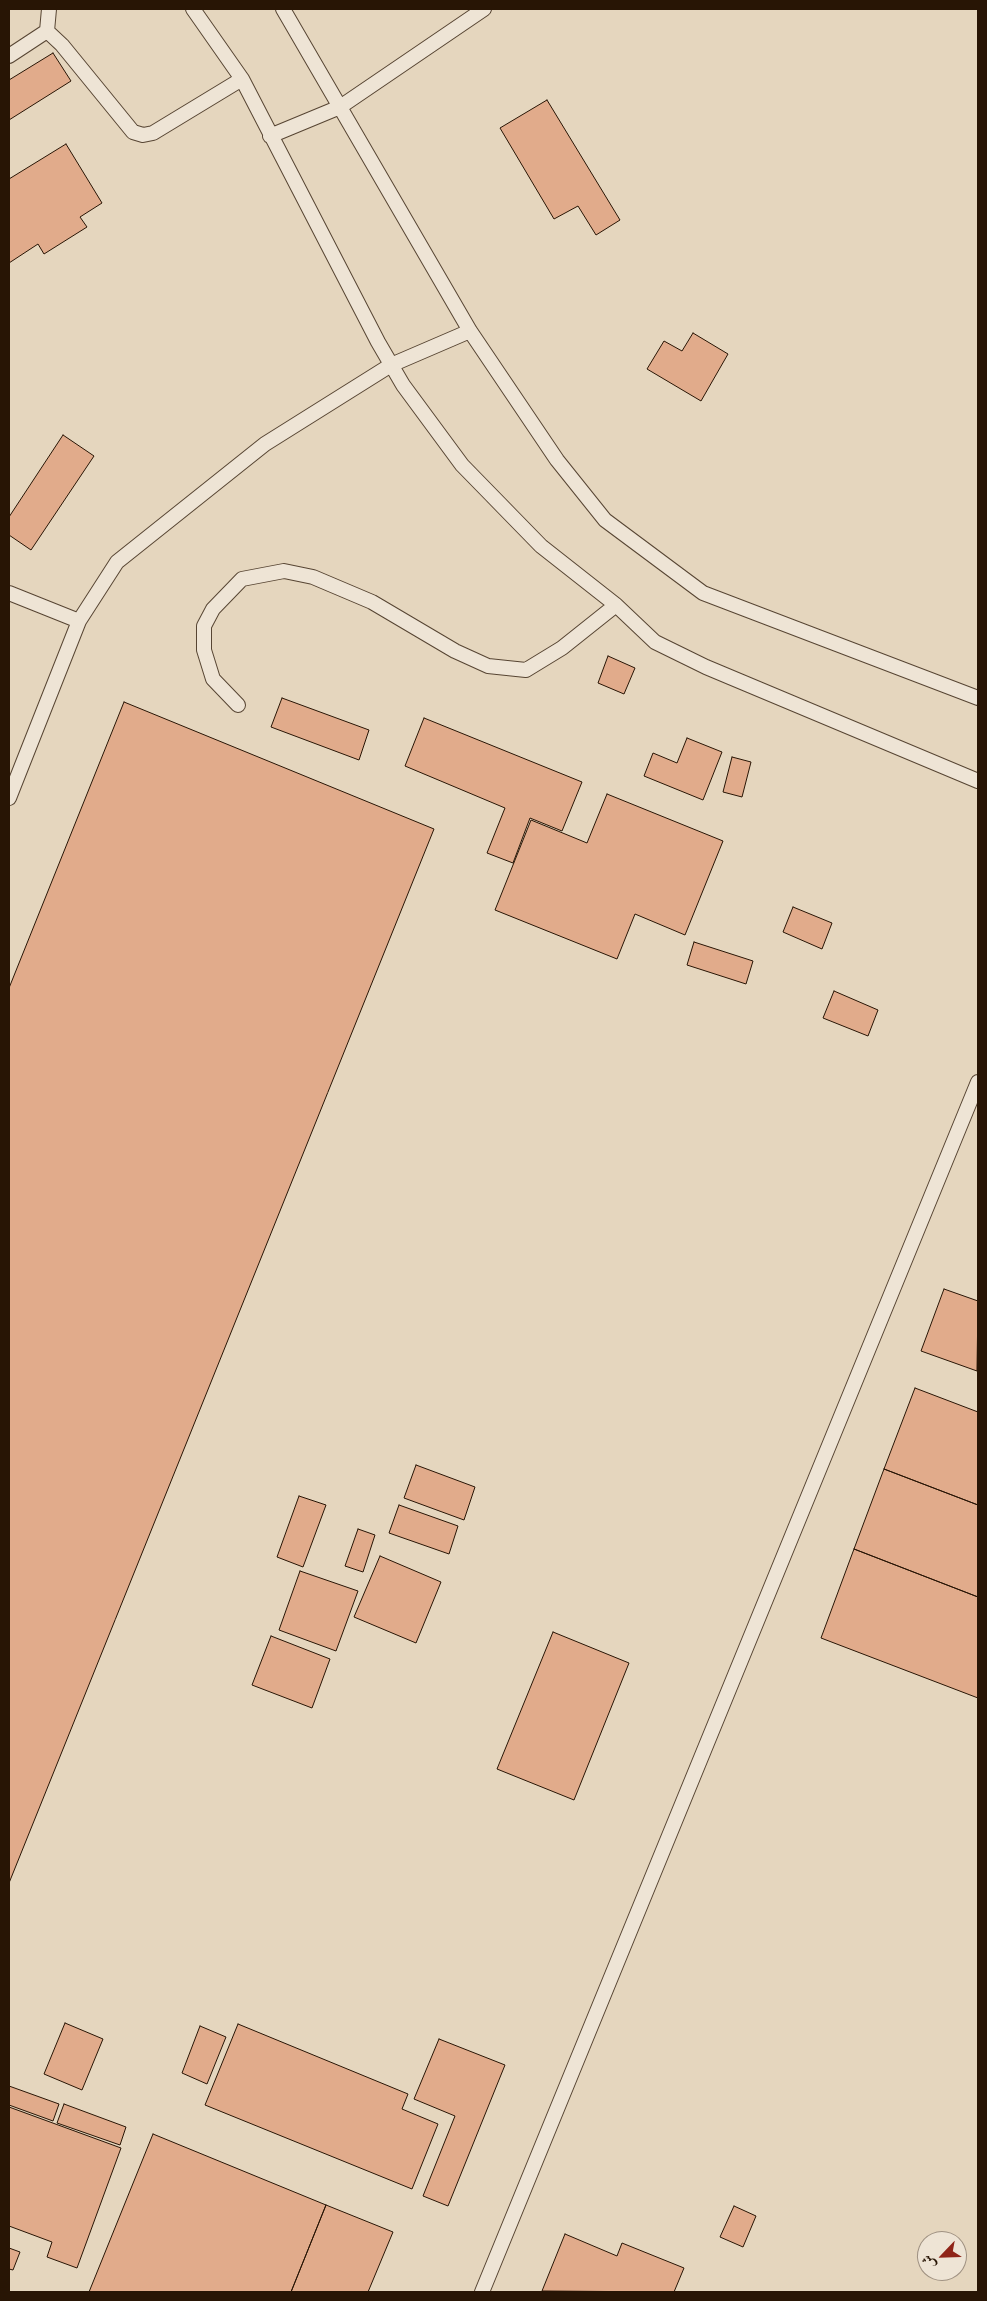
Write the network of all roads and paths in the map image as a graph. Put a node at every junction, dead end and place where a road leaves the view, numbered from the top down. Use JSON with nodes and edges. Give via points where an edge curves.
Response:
{"nodes":[{"id":1,"x":49,"y":9,"type":"edge"},
{"id":2,"x":193,"y":9,"type":"edge"},
{"id":3,"x":283,"y":9,"type":"edge"},
{"id":4,"x":484,"y":9,"type":"edge"},
{"id":5,"x":47,"y":31,"type":"junction"},
{"id":6,"x":9,"y":56,"type":"edge"},
{"id":7,"x":242,"y":79,"type":"junction"},
{"id":8,"x":340,"y":107,"type":"junction"},
{"id":9,"x":270,"y":136,"type":"junction"},
{"id":10,"x":470,"y":331,"type":"junction"},
{"id":11,"x":392,"y":365,"type":"junction"},
{"id":12,"x":9,"y":592,"type":"edge"},
{"id":13,"x":616,"y":605,"type":"junction"},
{"id":14,"x":79,"y":621,"type":"junction"},
{"id":15,"x":978,"y":698,"type":"edge"},
{"id":16,"x":238,"y":705,"type":"dead end"},
{"id":17,"x":978,"y":780,"type":"edge"},
{"id":18,"x":9,"y":798,"type":"edge"},
{"id":19,"x":978,"y":1082,"type":"edge"},
{"id":20,"x":482,"y":2292,"type":"edge"}],
"edges":[{"from":1,"to":5,"type":"lane"},
{"from":2,"to":7,"type":"lane"},
{"from":3,"to":8,"type":"lane"},
{"from":4,"to":8,"type":"lane"},
{"from":5,"to":6,"type":"lane"},
{"from":5,"to":7,"type":"lane","via":[[133,132],[143,135],[153,133]]},
{"from":7,"to":9,"type":"lane"},
{"from":8,"to":9,"type":"lane"},
{"from":8,"to":10,"type":"lane"},
{"from":9,"to":11,"type":"lane"},
{"from":10,"to":11,"type":"lane"},
{"from":10,"to":15,"type":"lane","via":[[557,460],[605,520],[657,561],[702,593]]},
{"from":11,"to":13,"type":"lane","via":[[462,466],[541,546]]},
{"from":11,"to":14,"type":"lane","via":[[265,444],[117,562]]},
{"from":12,"to":14,"type":"lane"},
{"from":13,"to":16,"type":"lane","via":[[562,648],[526,670],[488,666],[372,602],[313,577],[284,571],[242,580],[212,609],[204,626],[204,650],[213,679]]},
{"from":13,"to":17,"type":"lane","via":[[655,642],[706,667]]},
{"from":14,"to":18,"type":"lane"},
{"from":19,"to":20,"type":"lane"}]}
